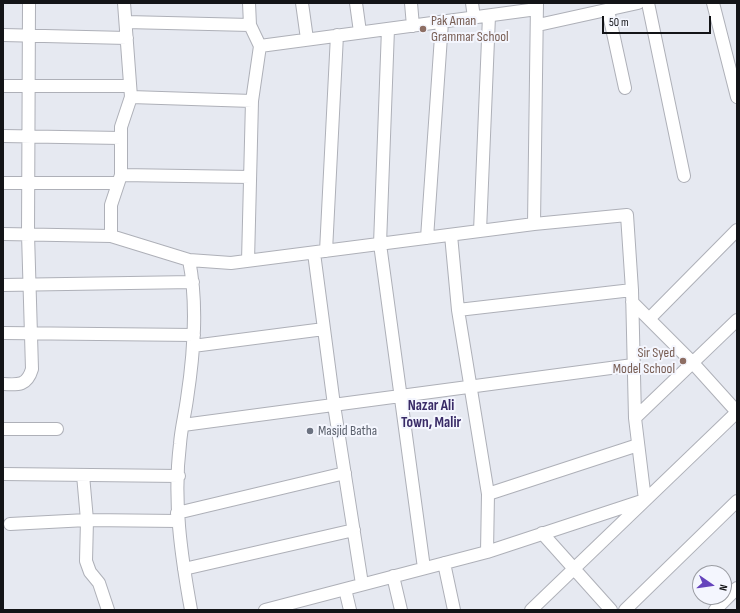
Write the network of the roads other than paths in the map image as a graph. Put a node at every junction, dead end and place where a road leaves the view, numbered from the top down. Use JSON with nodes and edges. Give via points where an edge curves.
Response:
{"nodes":[{"id":1,"x":29,"y":3,"type":"edge"},
{"id":2,"x":124,"y":3,"type":"edge"},
{"id":3,"x":249,"y":3,"type":"edge"},
{"id":4,"x":302,"y":3,"type":"edge"},
{"id":5,"x":356,"y":3,"type":"edge"},
{"id":6,"x":411,"y":3,"type":"edge"},
{"id":7,"x":472,"y":3,"type":"edge"},
{"id":8,"x":638,"y":3,"type":"edge"},
{"id":9,"x":648,"y":3,"type":"edge"},
{"id":10,"x":714,"y":3,"type":"edge"},
{"id":11,"x":622,"y":5,"type":"edge"},
{"id":12,"x":537,"y":6,"type":"edge"},
{"id":13,"x":608,"y":10,"type":"junction"},
{"id":14,"x":489,"y":16,"type":"junction"},
{"id":15,"x":474,"y":18,"type":"junction"},
{"id":16,"x":126,"y":22,"type":"junction"},
{"id":17,"x":442,"y":22,"type":"junction"},
{"id":18,"x":250,"y":25,"type":"junction"},
{"id":19,"x":538,"y":25,"type":"junction"},
{"id":20,"x":413,"y":26,"type":"junction"},
{"id":21,"x":388,"y":29,"type":"junction"},
{"id":22,"x":360,"y":32,"type":"junction"},
{"id":23,"x":3,"y":35,"type":"edge"},
{"id":24,"x":29,"y":35,"type":"junction"},
{"id":25,"x":337,"y":35,"type":"junction"},
{"id":26,"x":127,"y":38,"type":"junction"},
{"id":27,"x":307,"y":39,"type":"junction"},
{"id":28,"x":260,"y":46,"type":"junction"},
{"id":29,"x":3,"y":86,"type":"edge"},
{"id":30,"x":28,"y":86,"type":"junction"},
{"id":31,"x":625,"y":88,"type":"dead end"},
{"id":32,"x":131,"y":92,"type":"junction"},
{"id":33,"x":737,"y":98,"type":"edge"},
{"id":34,"x":252,"y":102,"type":"junction"},
{"id":35,"x":3,"y":136,"type":"edge"},
{"id":36,"x":29,"y":136,"type":"junction"},
{"id":37,"x":121,"y":138,"type":"junction"},
{"id":38,"x":684,"y":176,"type":"dead end"},
{"id":39,"x":250,"y":177,"type":"junction"},
{"id":40,"x":119,"y":179,"type":"junction"},
{"id":41,"x":3,"y":183,"type":"edge"},
{"id":42,"x":29,"y":183,"type":"junction"},
{"id":43,"x":534,"y":224,"type":"junction"},
{"id":44,"x":737,"y":230,"type":"edge"},
{"id":45,"x":480,"y":231,"type":"junction"},
{"id":46,"x":3,"y":234,"type":"edge"},
{"id":47,"x":28,"y":234,"type":"junction"},
{"id":48,"x":451,"y":235,"type":"junction"},
{"id":49,"x":111,"y":236,"type":"junction"},
{"id":50,"x":427,"y":238,"type":"junction"},
{"id":51,"x":380,"y":244,"type":"junction"},
{"id":52,"x":326,"y":251,"type":"junction"},
{"id":53,"x":314,"y":253,"type":"junction"},
{"id":54,"x":189,"y":260,"type":"junction"},
{"id":55,"x":248,"y":261,"type":"junction"},
{"id":56,"x":193,"y":282,"type":"junction"},
{"id":57,"x":3,"y":285,"type":"edge"},
{"id":58,"x":29,"y":285,"type":"junction"},
{"id":59,"x":632,"y":296,"type":"junction"},
{"id":60,"x":458,"y":310,"type":"junction"},
{"id":61,"x":649,"y":319,"type":"junction"},
{"id":62,"x":737,"y":320,"type":"edge"},
{"id":63,"x":324,"y":329,"type":"junction"},
{"id":64,"x":3,"y":333,"type":"edge"},
{"id":65,"x":31,"y":333,"type":"junction"},
{"id":66,"x":193,"y":340,"type":"junction"},
{"id":67,"x":692,"y":362,"type":"junction"},
{"id":68,"x":633,"y":365,"type":"junction"},
{"id":69,"x":3,"y":384,"type":"edge"},
{"id":70,"x":470,"y":387,"type":"junction"},
{"id":71,"x":402,"y":396,"type":"junction"},
{"id":72,"x":334,"y":405,"type":"junction"},
{"id":73,"x":737,"y":412,"type":"edge"},
{"id":74,"x":635,"y":418,"type":"junction"},
{"id":75,"x":183,"y":425,"type":"junction"},
{"id":76,"x":3,"y":429,"type":"edge"},
{"id":77,"x":57,"y":429,"type":"dead end"},
{"id":78,"x":638,"y":445,"type":"junction"},
{"id":79,"x":345,"y":472,"type":"junction"},
{"id":80,"x":3,"y":474,"type":"edge"},
{"id":81,"x":83,"y":475,"type":"junction"},
{"id":82,"x":178,"y":476,"type":"junction"},
{"id":83,"x":488,"y":494,"type":"junction"},
{"id":84,"x":645,"y":500,"type":"junction"},
{"id":85,"x":737,"y":501,"type":"edge"},
{"id":86,"x":178,"y":517,"type":"junction"},
{"id":87,"x":87,"y":520,"type":"junction"},
{"id":88,"x":10,"y":524,"type":"dead end"},
{"id":89,"x":354,"y":530,"type":"junction"},
{"id":90,"x":542,"y":533,"type":"junction"},
{"id":91,"x":487,"y":552,"type":"junction"},
{"id":92,"x":444,"y":563,"type":"junction"},
{"id":93,"x":424,"y":568,"type":"junction"},
{"id":94,"x":574,"y":568,"type":"junction"},
{"id":95,"x":184,"y":570,"type":"junction"},
{"id":96,"x":393,"y":576,"type":"junction"},
{"id":97,"x":362,"y":584,"type":"junction"},
{"id":98,"x":737,"y":588,"type":"edge"},
{"id":99,"x":345,"y":589,"type":"junction"},
{"id":100,"x":297,"y":606,"type":"edge"},
{"id":101,"x":108,"y":610,"type":"edge"},
{"id":102,"x":191,"y":610,"type":"edge"},
{"id":103,"x":265,"y":610,"type":"edge"},
{"id":104,"x":350,"y":610,"type":"edge"},
{"id":105,"x":401,"y":610,"type":"edge"},
{"id":106,"x":454,"y":610,"type":"edge"},
{"id":107,"x":531,"y":610,"type":"edge"},
{"id":108,"x":611,"y":610,"type":"edge"},
{"id":109,"x":625,"y":610,"type":"edge"},
{"id":110,"x":715,"y":610,"type":"edge"}],
"edges":[{"from":1,"to":24,"type":"street"},
{"from":2,"to":16,"type":"street"},
{"from":3,"to":18,"type":"street"},
{"from":4,"to":27,"type":"street"},
{"from":5,"to":22,"type":"street"},
{"from":6,"to":20,"type":"street"},
{"from":7,"to":15,"type":"street"},
{"from":8,"to":11,"type":"street"},
{"from":9,"to":38,"type":"street"},
{"from":10,"to":33,"type":"street"},
{"from":11,"to":13,"type":"street"},
{"from":12,"to":14,"type":"street"},
{"from":12,"to":19,"type":"street"},
{"from":13,"to":19,"type":"street"},
{"from":13,"to":31,"type":"street"},
{"from":14,"to":15,"type":"street"},
{"from":14,"to":45,"type":"street"},
{"from":15,"to":17,"type":"street"},
{"from":16,"to":18,"type":"street"},
{"from":16,"to":26,"type":"street"},
{"from":17,"to":20,"type":"street"},
{"from":17,"to":50,"type":"street"},
{"from":18,"to":28,"type":"street"},
{"from":19,"to":43,"type":"street","via":[[534,106]]},
{"from":20,"to":21,"type":"street"},
{"from":21,"to":22,"type":"street"},
{"from":21,"to":51,"type":"street"},
{"from":22,"to":25,"type":"street"},
{"from":23,"to":24,"type":"street"},
{"from":24,"to":26,"type":"street"},
{"from":24,"to":30,"type":"street"},
{"from":25,"to":27,"type":"street"},
{"from":25,"to":52,"type":"street"},
{"from":26,"to":32,"type":"street"},
{"from":27,"to":28,"type":"street"},
{"from":28,"to":34,"type":"street"},
{"from":29,"to":30,"type":"street"},
{"from":30,"to":32,"type":"street"},
{"from":30,"to":36,"type":"street"},
{"from":32,"to":34,"type":"street"},
{"from":32,"to":37,"type":"street","via":[[121,127]]},
{"from":34,"to":39,"type":"street"},
{"from":35,"to":36,"type":"street"},
{"from":36,"to":37,"type":"street"},
{"from":36,"to":42,"type":"street"},
{"from":37,"to":40,"type":"street"},
{"from":39,"to":40,"type":"street"},
{"from":39,"to":55,"type":"street"},
{"from":40,"to":42,"type":"street"},
{"from":40,"to":49,"type":"street","via":[[111,205]]},
{"from":41,"to":42,"type":"street"},
{"from":42,"to":47,"type":"street"},
{"from":43,"to":45,"type":"street"},
{"from":43,"to":59,"type":"street","via":[[627,215]]},
{"from":44,"to":61,"type":"street"},
{"from":45,"to":48,"type":"street"},
{"from":46,"to":47,"type":"street"},
{"from":47,"to":49,"type":"street"},
{"from":47,"to":58,"type":"street"},
{"from":48,"to":50,"type":"street"},
{"from":48,"to":60,"type":"street"},
{"from":49,"to":54,"type":"street"},
{"from":50,"to":51,"type":"street"},
{"from":51,"to":52,"type":"street"},
{"from":51,"to":71,"type":"street"},
{"from":52,"to":53,"type":"street"},
{"from":53,"to":55,"type":"street"},
{"from":53,"to":63,"type":"street"},
{"from":54,"to":55,"type":"street","via":[[231,263]]},
{"from":54,"to":56,"type":"street"},
{"from":56,"to":58,"type":"street"},
{"from":56,"to":66,"type":"street"},
{"from":57,"to":58,"type":"street"},
{"from":58,"to":65,"type":"street"},
{"from":59,"to":60,"type":"street"},
{"from":59,"to":61,"type":"street"},
{"from":59,"to":68,"type":"street"},
{"from":60,"to":70,"type":"street"},
{"from":61,"to":67,"type":"street"},
{"from":62,"to":67,"type":"street"},
{"from":63,"to":66,"type":"street"},
{"from":63,"to":72,"type":"street"},
{"from":64,"to":65,"type":"street"},
{"from":65,"to":66,"type":"street"},
{"from":65,"to":69,"type":"street","via":[[30,377],[22,385]]},
{"from":66,"to":75,"type":"street"},
{"from":67,"to":73,"type":"street"},
{"from":67,"to":74,"type":"street"},
{"from":68,"to":70,"type":"street"},
{"from":68,"to":74,"type":"street"},
{"from":70,"to":71,"type":"street"},
{"from":70,"to":83,"type":"street"},
{"from":71,"to":72,"type":"street"},
{"from":71,"to":93,"type":"street"},
{"from":72,"to":75,"type":"street"},
{"from":72,"to":79,"type":"street"},
{"from":73,"to":84,"type":"street"},
{"from":74,"to":78,"type":"street"},
{"from":75,"to":82,"type":"street"},
{"from":76,"to":77,"type":"street"},
{"from":78,"to":83,"type":"street"},
{"from":78,"to":84,"type":"street"},
{"from":79,"to":86,"type":"street"},
{"from":79,"to":89,"type":"street"},
{"from":80,"to":81,"type":"street"},
{"from":81,"to":82,"type":"street"},
{"from":81,"to":87,"type":"street"},
{"from":82,"to":86,"type":"street"},
{"from":83,"to":91,"type":"street"},
{"from":84,"to":90,"type":"street"},
{"from":84,"to":94,"type":"street"},
{"from":85,"to":109,"type":"street"},
{"from":86,"to":87,"type":"street"},
{"from":86,"to":95,"type":"street"},
{"from":87,"to":88,"type":"street"},
{"from":87,"to":101,"type":"street","via":[[86,561],[99,584]]},
{"from":89,"to":95,"type":"street"},
{"from":89,"to":97,"type":"street"},
{"from":90,"to":91,"type":"street"},
{"from":90,"to":94,"type":"street"},
{"from":91,"to":92,"type":"street"},
{"from":92,"to":93,"type":"street"},
{"from":92,"to":106,"type":"street"},
{"from":93,"to":96,"type":"street"},
{"from":94,"to":107,"type":"street"},
{"from":94,"to":108,"type":"street"},
{"from":95,"to":102,"type":"street"},
{"from":96,"to":97,"type":"street"},
{"from":96,"to":105,"type":"street"},
{"from":97,"to":99,"type":"street"},
{"from":98,"to":110,"type":"street"},
{"from":99,"to":100,"type":"street"},
{"from":99,"to":104,"type":"street"},
{"from":100,"to":103,"type":"street"}]}
